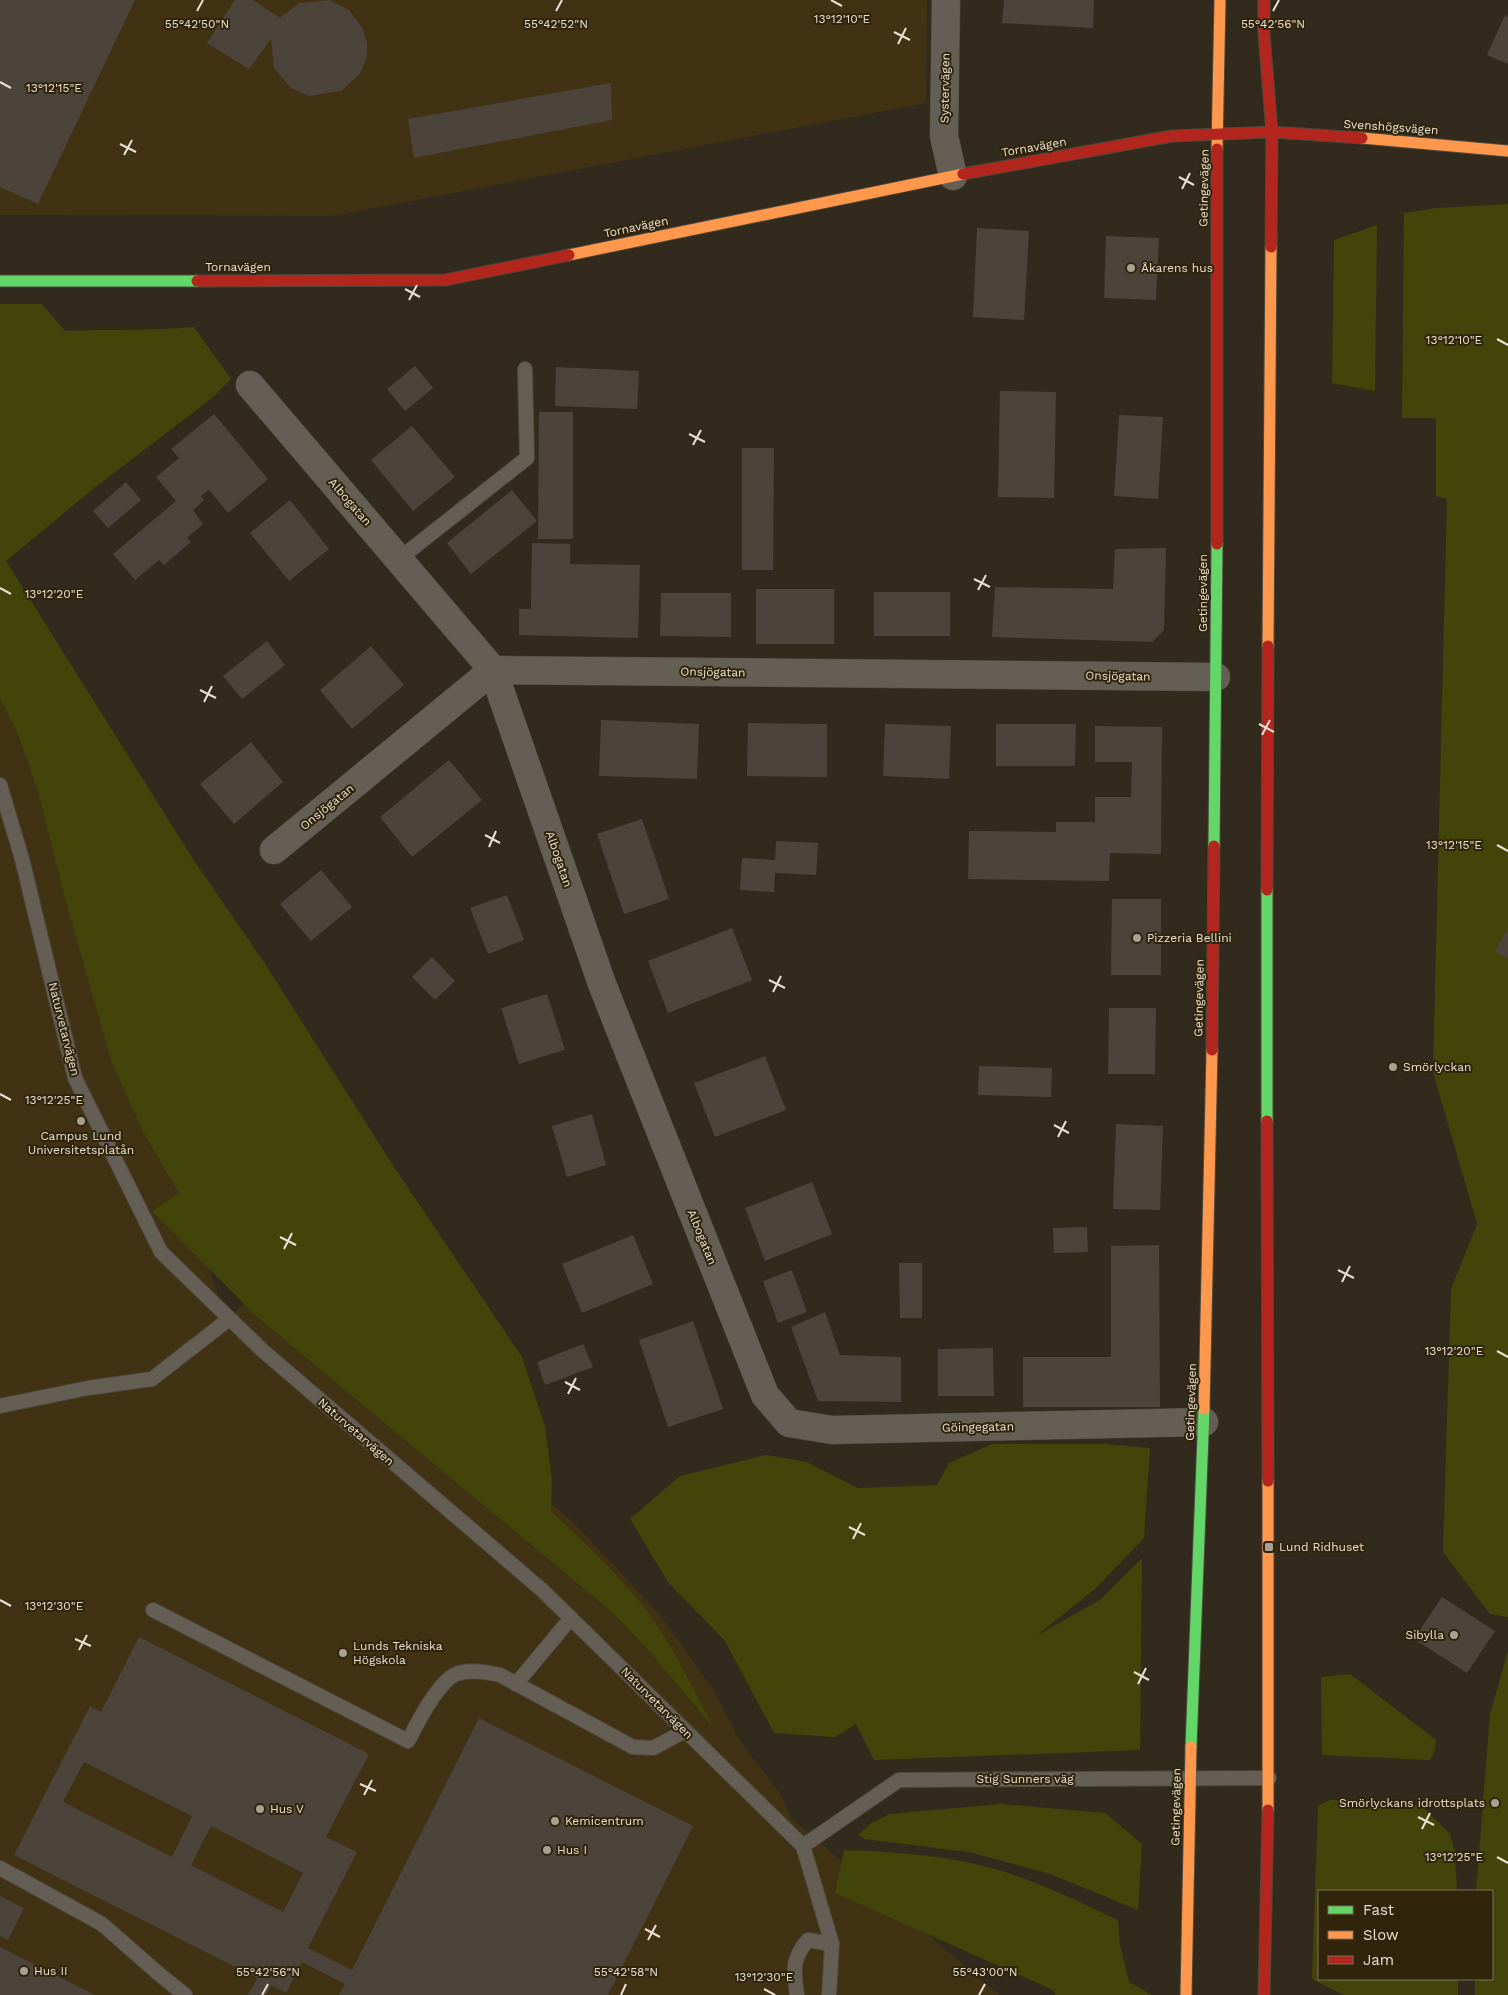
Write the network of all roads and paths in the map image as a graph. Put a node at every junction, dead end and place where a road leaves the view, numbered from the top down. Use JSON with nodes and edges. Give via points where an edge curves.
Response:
{"nodes":[{"id":1,"x":946,"y":0,"type":"edge"},
{"id":2,"x":1220,"y":0,"type":"edge"},
{"id":3,"x":1264,"y":0,"type":"edge"},
{"id":4,"x":1272,"y":132,"type":"junction"},
{"id":5,"x":1218,"y":133,"type":"junction"},
{"id":6,"x":1508,"y":150,"type":"edge"},
{"id":7,"x":953,"y":176,"type":"junction"},
{"id":8,"x":0,"y":281,"type":"edge"},
{"id":9,"x":526,"y":369,"type":"dead end"},
{"id":10,"x":250,"y":385,"type":"dead end"},
{"id":11,"x":399,"y":559,"type":"junction"},
{"id":12,"x":494,"y":670,"type":"junction"},
{"id":13,"x":1216,"y":677,"type":"junction"},
{"id":14,"x":0,"y":784,"type":"edge"},
{"id":15,"x":274,"y":850,"type":"dead end"},
{"id":16,"x":229,"y":1318,"type":"junction"},
{"id":17,"x":765,"y":1395,"type":"joint"},
{"id":18,"x":0,"y":1406,"type":"edge"},
{"id":19,"x":1204,"y":1422,"type":"junction"},
{"id":20,"x":154,"y":1610,"type":"dead end"},
{"id":21,"x":571,"y":1618,"type":"junction"},
{"id":22,"x":516,"y":1684,"type":"junction"},
{"id":23,"x":685,"y":1731,"type":"junction"},
{"id":24,"x":1269,"y":1778,"type":"junction"},
{"id":25,"x":1190,"y":1779,"type":"junction"},
{"id":26,"x":803,"y":1846,"type":"junction"},
{"id":27,"x":0,"y":1868,"type":"edge"},
{"id":28,"x":832,"y":1944,"type":"junction"},
{"id":29,"x":185,"y":1995,"type":"edge"},
{"id":30,"x":797,"y":1995,"type":"edge"},
{"id":31,"x":829,"y":1995,"type":"edge"},
{"id":32,"x":1186,"y":1995,"type":"edge"},
{"id":33,"x":1264,"y":1995,"type":"edge"}],
"edges":[{"from":1,"to":7,"type":"street","name":"Systervägen","via":[[944,136]]},
{"from":2,"to":5,"type":"main road","name":"Getingevägen"},
{"from":3,"to":4,"type":"main road"},
{"from":4,"to":5,"type":"main road","name":"Tornavägen"},
{"from":4,"to":6,"type":"main road","name":"Svenshögsvägen"},
{"from":4,"to":24,"type":"main road","via":[[1267,1031]]},
{"from":5,"to":7,"type":"main road","name":"Tornavägen","via":[[1172,136]]},
{"from":5,"to":13,"type":"main road","name":"Getingevägen"},
{"from":7,"to":8,"type":"main road","name":"Tornavägen","via":[[445,280]]},
{"from":9,"to":11,"type":"lane","via":[[527,458]]},
{"from":10,"to":11,"type":"street","name":"Albogatan"},
{"from":11,"to":12,"type":"street","name":"Albogatan"},
{"from":12,"to":13,"type":"street","name":"Onsjögatan"},
{"from":12,"to":15,"type":"street","name":"Onsjögatan"},
{"from":12,"to":17,"type":"street","name":"Albogatan","via":[[602,984]]},
{"from":13,"to":19,"type":"main road","name":"Getingevägen"},
{"from":14,"to":16,"type":"lane","name":"Naturvetarvägen","via":[[22,859],[75,1078],[162,1252]]},
{"from":16,"to":18,"type":"lane","via":[[152,1379]]},
{"from":16,"to":21,"type":"lane","name":"Naturvetarvägen"},
{"from":17,"to":19,"type":"street","name":"Göingegatan","via":[[789,1423],[832,1430]]},
{"from":19,"to":25,"type":"main road","name":"Getingevägen"},
{"from":20,"to":22,"type":"lane","via":[[408,1741],[428,1704],[451,1676],[486,1672]]},
{"from":21,"to":22,"type":"lane"},
{"from":21,"to":23,"type":"lane","name":"Naturvetarvägen"},
{"from":22,"to":23,"type":"lane","via":[[633,1747],[653,1748]]},
{"from":23,"to":26,"type":"lane","name":"Naturvetarvägen"},
{"from":24,"to":25,"type":"lane","name":"Stig Sunners väg"},
{"from":24,"to":33,"type":"main road"},
{"from":25,"to":26,"type":"lane","name":"Stig Sunners väg","via":[[899,1780]]},
{"from":25,"to":32,"type":"main road","name":"Getingevägen"},
{"from":26,"to":28,"type":"lane","name":"Naturvetarvägen"},
{"from":27,"to":29,"type":"lane","via":[[102,1924]]},
{"from":28,"to":30,"type":"lane","via":[[808,1940],[799,1950],[793,1968]]},
{"from":28,"to":31,"type":"lane","name":"Naturvetarvägen"}]}
